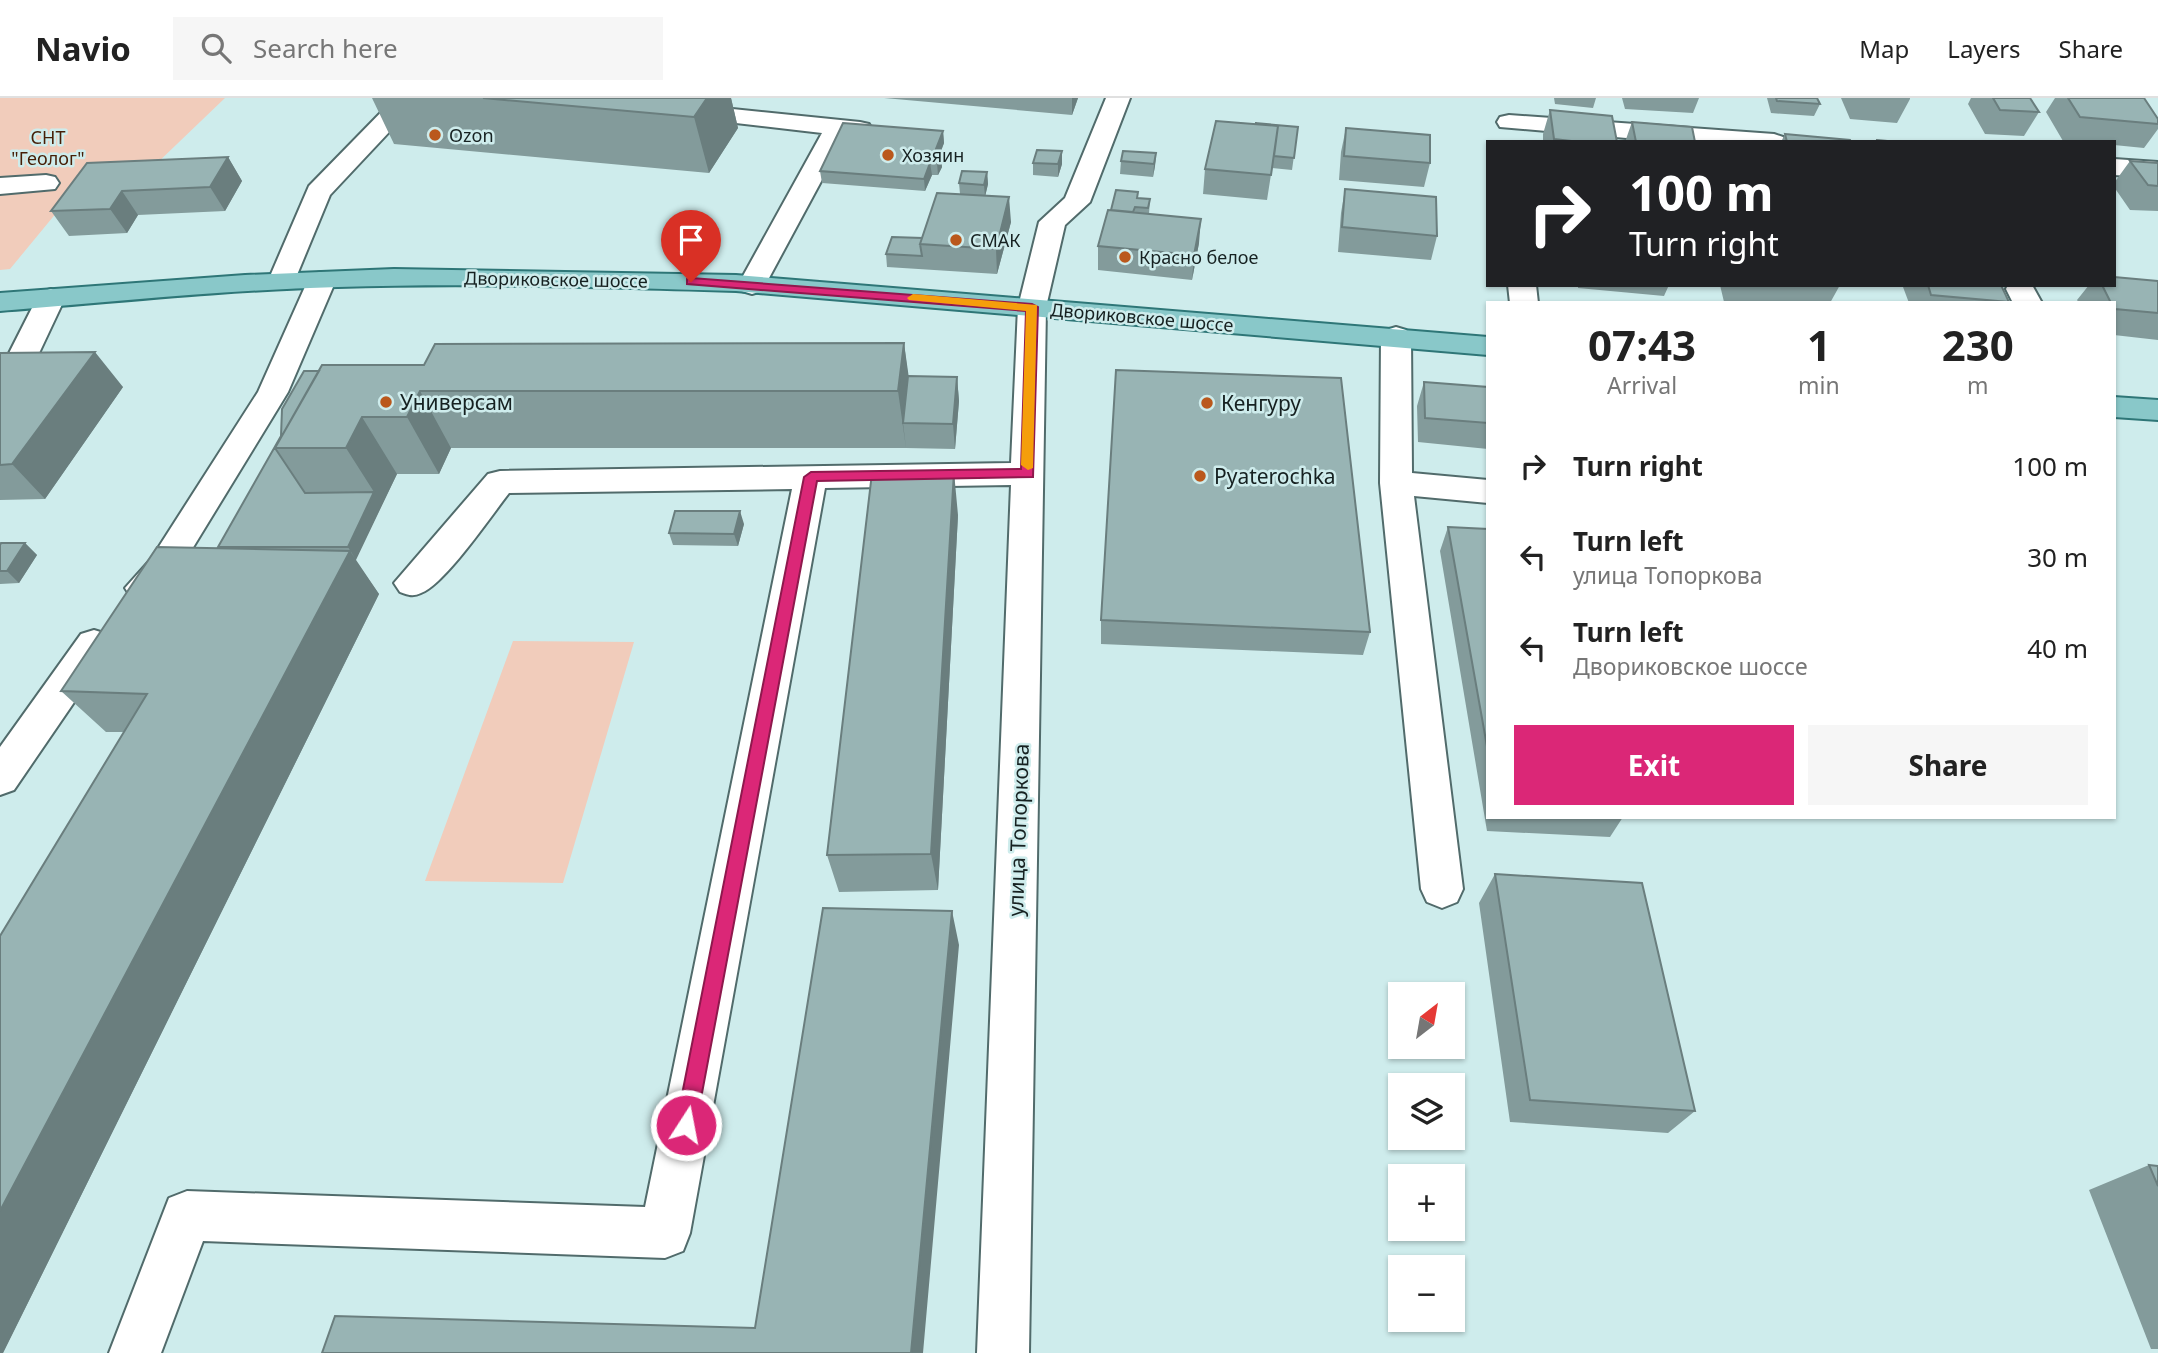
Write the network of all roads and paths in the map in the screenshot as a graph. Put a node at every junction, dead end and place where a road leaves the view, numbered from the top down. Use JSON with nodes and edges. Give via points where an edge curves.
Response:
{"nodes":[{"id":1,"x":409,"y":98,"type":"edge"},
{"id":2,"x":1118,"y":98,"type":"edge"},
{"id":3,"x":711,"y":105,"type":"edge"},
{"id":4,"x":666,"y":109,"type":"edge"},
{"id":5,"x":1508,"y":121,"type":"edge"},
{"id":6,"x":838,"y":128,"type":"junction"},
{"id":7,"x":891,"y":131,"type":"edge"},
{"id":8,"x":1749,"y":140,"type":"edge"},
{"id":9,"x":2116,"y":167,"type":"edge"},
{"id":10,"x":2158,"y":170,"type":"edge"},
{"id":11,"x":46,"y":183,"type":"dead end"},
{"id":12,"x":0,"y":186,"type":"edge"},
{"id":13,"x":322,"y":280,"type":"junction"},
{"id":14,"x":282,"y":281,"type":"junction"},
{"id":15,"x":752,"y":285,"type":"junction"},
{"id":16,"x":51,"y":298,"type":"junction"},
{"id":17,"x":0,"y":302,"type":"edge"},
{"id":18,"x":1032,"y":307,"type":"junction"},
{"id":19,"x":1396,"y":336,"type":"junction"},
{"id":20,"x":1486,"y":346,"type":"edge"},
{"id":21,"x":0,"y":402,"type":"edge"},
{"id":22,"x":2116,"y":407,"type":"edge"},
{"id":23,"x":2158,"y":410,"type":"edge"},
{"id":24,"x":1028,"y":474,"type":"junction"},
{"id":25,"x":811,"y":477,"type":"junction"},
{"id":26,"x":1396,"y":483,"type":"junction"},
{"id":27,"x":1486,"y":492,"type":"edge"},
{"id":28,"x":412,"y":583,"type":"dead end"},
{"id":29,"x":0,"y":778,"type":"edge"},
{"id":30,"x":1443,"y":889,"type":"dead end"},
{"id":31,"x":135,"y":1353,"type":"edge"},
{"id":32,"x":1003,"y":1353,"type":"edge"}],
"edges":[{"from":1,"to":14,"type":"street","via":[[318,192]]},
{"from":2,"to":18,"type":"street","name":"улица Топоркова","via":[[1077,202],[1052,222]]},
{"from":3,"to":4,"type":"street"},
{"from":3,"to":6,"type":"street"},
{"from":5,"to":8,"type":"street"},
{"from":6,"to":7,"type":"street"},
{"from":6,"to":15,"type":"street"},
{"from":9,"to":10,"type":"street"},
{"from":11,"to":12,"type":"street"},
{"from":13,"to":14,"type":"main road","name":"Двориковское шоссе"},
{"from":13,"to":15,"type":"main road","name":"Двориковское шоссе","via":[[646,280]]},
{"from":13,"to":29,"type":"street","via":[[273,392],[163,568],[119,610]]},
{"from":14,"to":16,"type":"main road","name":"Двориковское шоссе"},
{"from":15,"to":18,"type":"main road","name":"Двориковское шоссе"},
{"from":16,"to":17,"type":"main road","name":"Двориковское шоссе"},
{"from":16,"to":21,"type":"street"},
{"from":18,"to":19,"type":"main road","name":"Двориковское шоссе"},
{"from":18,"to":24,"type":"street","name":"улица Топоркова"},
{"from":19,"to":20,"type":"main road","name":"Двориковское шоссе"},
{"from":19,"to":26,"type":"street"},
{"from":22,"to":23,"type":"main road"},
{"from":24,"to":25,"type":"street"},
{"from":24,"to":32,"type":"street","name":"улица Топоркова"},
{"from":25,"to":28,"type":"street","via":[[500,482]]},
{"from":25,"to":31,"type":"street","via":[[665,1233],[187,1216]]},
{"from":26,"to":27,"type":"street"},
{"from":26,"to":30,"type":"street"}]}
